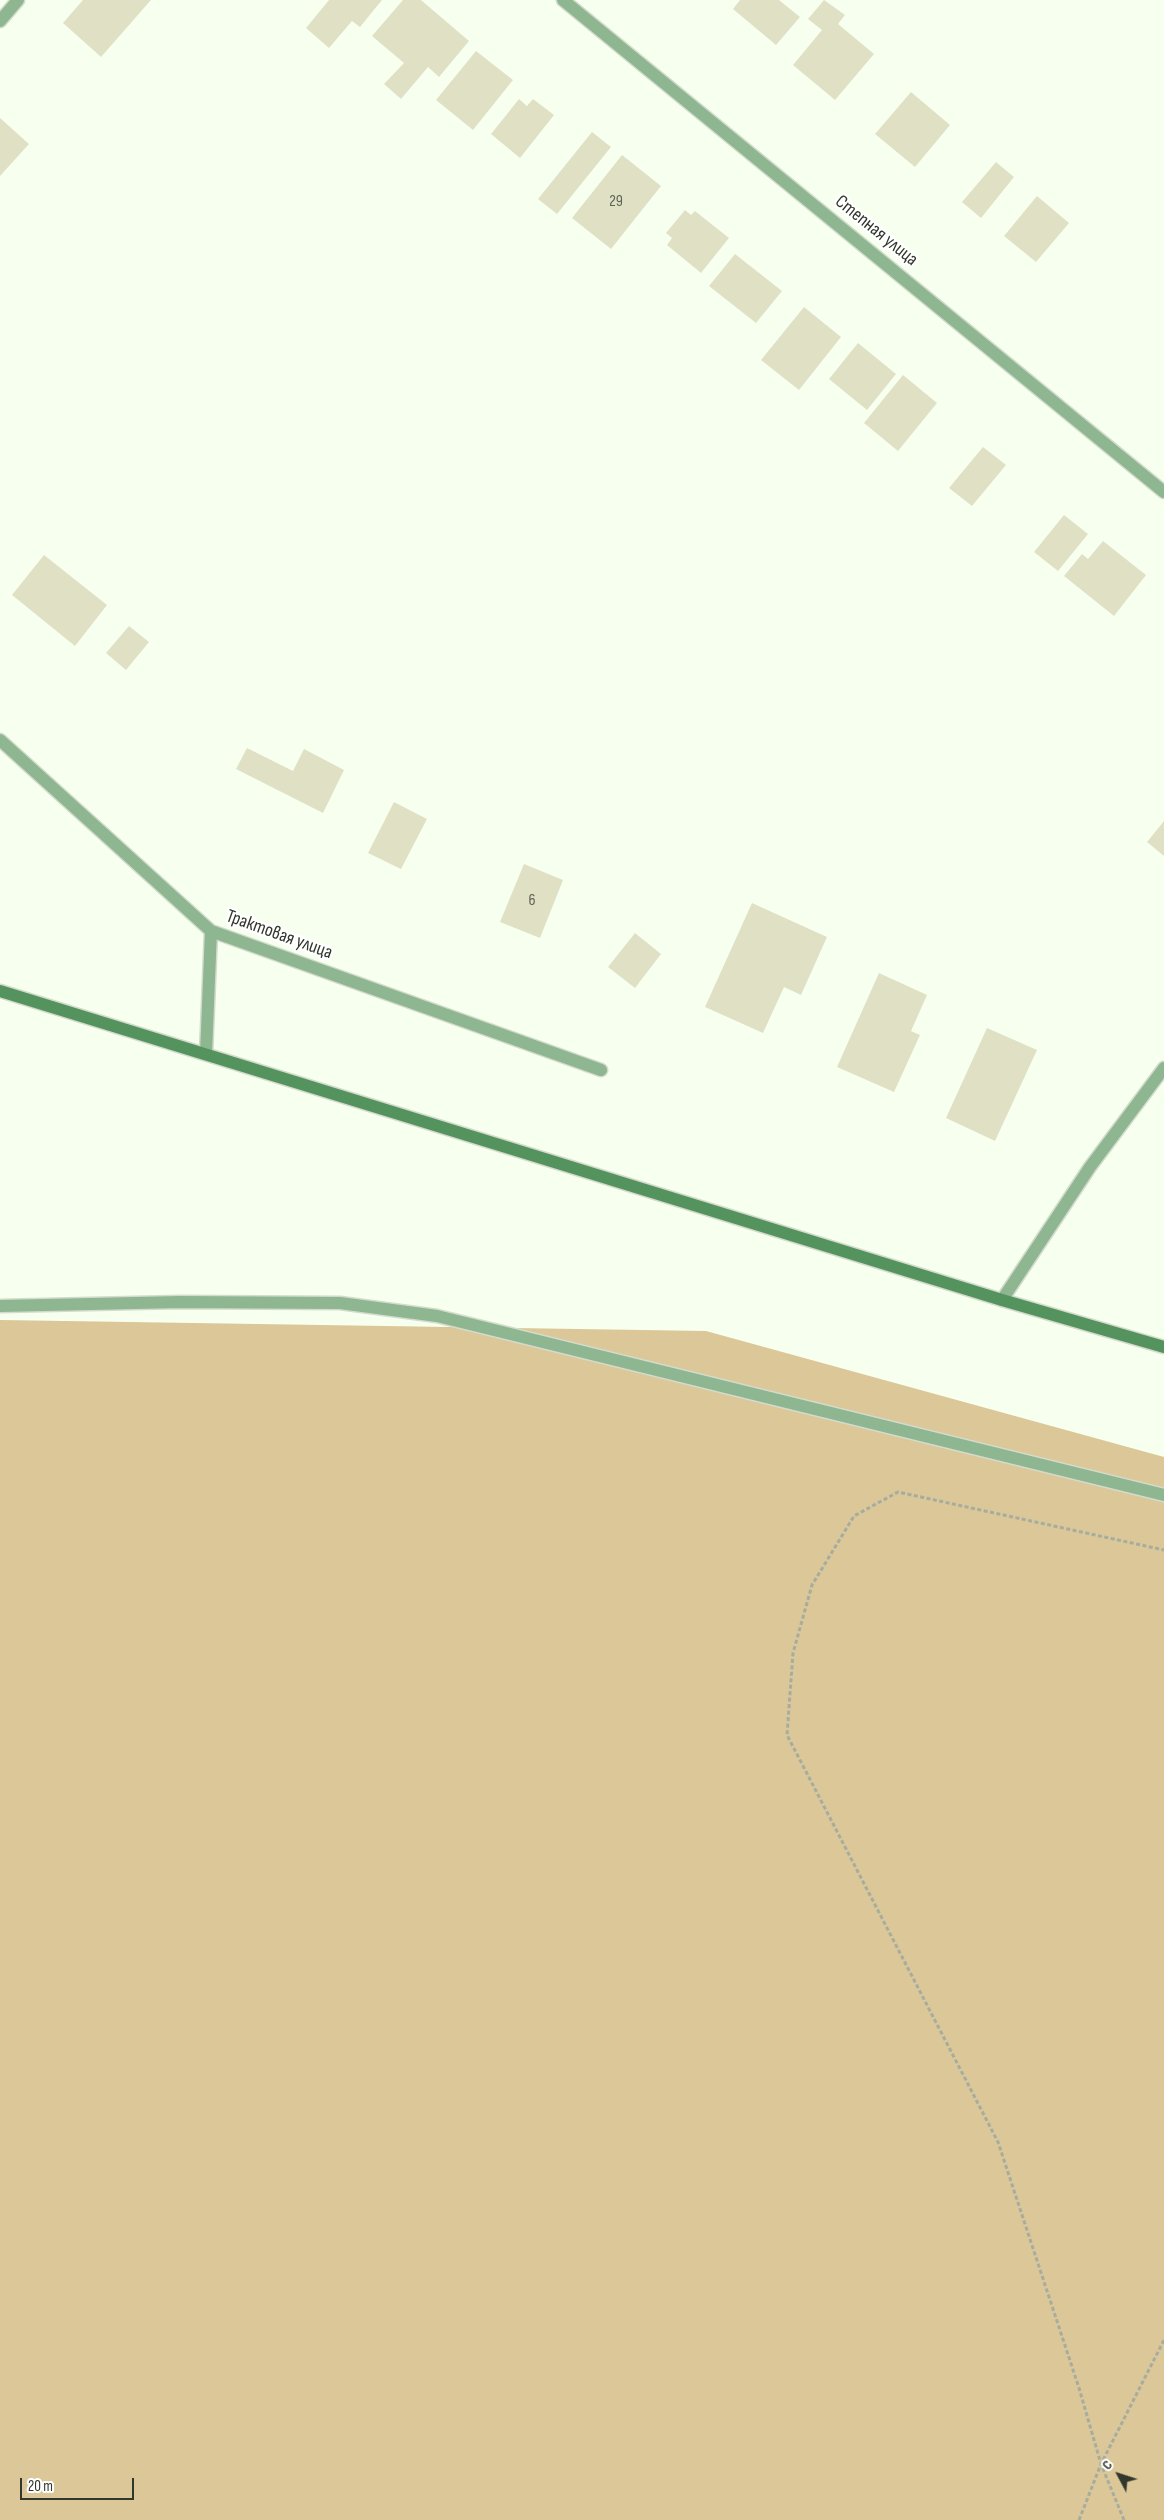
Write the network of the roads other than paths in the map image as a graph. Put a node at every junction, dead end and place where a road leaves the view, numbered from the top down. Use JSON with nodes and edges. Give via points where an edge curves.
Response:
{"nodes":[{"id":1,"x":18,"y":0,"type":"edge"},
{"id":2,"x":563,"y":0,"type":"edge"},
{"id":3,"x":0,"y":21,"type":"edge"},
{"id":4,"x":1164,"y":492,"type":"edge"},
{"id":5,"x":0,"y":740,"type":"edge"},
{"id":6,"x":212,"y":931,"type":"junction"},
{"id":7,"x":0,"y":991,"type":"edge"},
{"id":8,"x":206,"y":1054,"type":"junction"},
{"id":9,"x":1164,"y":1068,"type":"edge"},
{"id":10,"x":602,"y":1070,"type":"dead end"},
{"id":11,"x":1002,"y":1300,"type":"junction"},
{"id":12,"x":0,"y":1306,"type":"edge"},
{"id":13,"x":1164,"y":1347,"type":"edge"},
{"id":14,"x":1164,"y":1495,"type":"edge"}],
"edges":[{"from":1,"to":3,"type":"street"},
{"from":2,"to":4,"type":"street","name":"Степная улица"},
{"from":5,"to":6,"type":"street","name":"Трактовая улица"},
{"from":6,"to":8,"type":"street"},
{"from":6,"to":10,"type":"street","name":"Трактовая улица"},
{"from":7,"to":8,"type":"main road"},
{"from":8,"to":11,"type":"main road"},
{"from":9,"to":11,"type":"street","via":[[1090,1166]]},
{"from":11,"to":13,"type":"main road"},
{"from":12,"to":14,"type":"street","via":[[340,1303],[437,1316]]}]}
